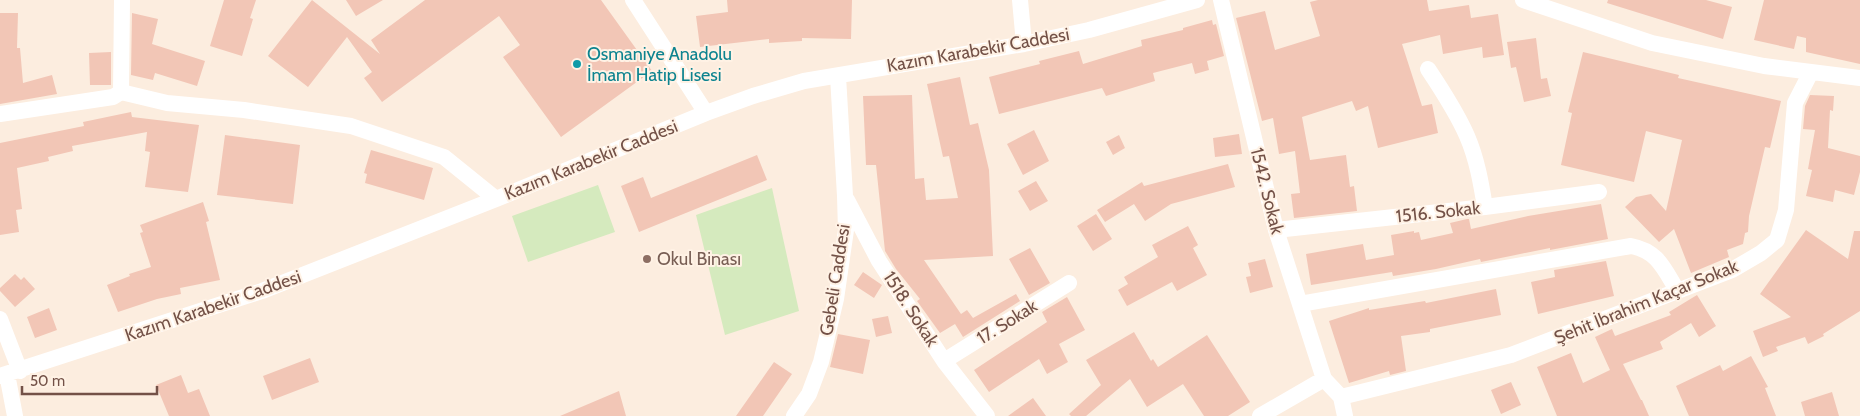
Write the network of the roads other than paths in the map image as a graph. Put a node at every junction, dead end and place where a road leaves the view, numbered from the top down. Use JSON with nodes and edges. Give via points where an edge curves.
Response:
{"nodes":[{"id":1,"x":122,"y":0,"type":"edge"},
{"id":2,"x":633,"y":0,"type":"edge"},
{"id":3,"x":1020,"y":0,"type":"edge"},
{"id":4,"x":1197,"y":0,"type":"edge"},
{"id":5,"x":1221,"y":0,"type":"edge"},
{"id":6,"x":1523,"y":0,"type":"edge"},
{"id":7,"x":1024,"y":44,"type":"junction"},
{"id":8,"x":1428,"y":69,"type":"dead end"},
{"id":9,"x":1811,"y":72,"type":"junction"},
{"id":10,"x":838,"y":76,"type":"junction"},
{"id":11,"x":1860,"y":78,"type":"edge"},
{"id":12,"x":121,"y":92,"type":"junction"},
{"id":13,"x":706,"y":113,"type":"junction"},
{"id":14,"x":0,"y":114,"type":"edge"},
{"id":15,"x":1599,"y":192,"type":"dead end"},
{"id":16,"x":845,"y":196,"type":"junction"},
{"id":17,"x":496,"y":199,"type":"junction"},
{"id":18,"x":1485,"y":208,"type":"junction"},
{"id":19,"x":1276,"y":230,"type":"junction"},
{"id":20,"x":1069,"y":283,"type":"dead end"},
{"id":21,"x":1677,"y":290,"type":"junction"},
{"id":22,"x":1300,"y":304,"type":"junction"},
{"id":23,"x":1,"y":323,"type":"edge"},
{"id":24,"x":944,"y":360,"type":"junction"},
{"id":25,"x":9,"y":374,"type":"edge"},
{"id":26,"x":1324,"y":379,"type":"junction"},
{"id":27,"x":1341,"y":397,"type":"junction"},
{"id":28,"x":15,"y":416,"type":"edge"},
{"id":29,"x":794,"y":416,"type":"edge"},
{"id":30,"x":987,"y":416,"type":"edge"},
{"id":31,"x":1260,"y":416,"type":"edge"},
{"id":32,"x":1345,"y":416,"type":"edge"}],
"edges":[{"from":1,"to":12,"type":"street"},
{"from":2,"to":13,"type":"street"},
{"from":3,"to":7,"type":"street"},
{"from":4,"to":7,"type":"street","name":"Kazım Karabekir Caddesi"},
{"from":5,"to":19,"type":"street","name":"1542. Sokak"},
{"from":6,"to":9,"type":"street","via":[[1652,43],[1764,66]]},
{"from":7,"to":10,"type":"street","name":"Kazım Karabekir Caddesi"},
{"from":8,"to":18,"type":"street","via":[[1468,137]]},
{"from":9,"to":11,"type":"street"},
{"from":9,"to":21,"type":"street","name":"Şehit İbrahim Kaçar Sokak","via":[[1795,103],[1786,210],[1777,240],[1761,254],[1732,270]]},
{"from":10,"to":13,"type":"street","name":"Kazım Karabekir Caddesi","via":[[804,81]]},
{"from":10,"to":16,"type":"street","name":"Gebeli Caddesi"},
{"from":12,"to":14,"type":"street","via":[[113,97]]},
{"from":12,"to":17,"type":"street","via":[[167,102],[351,126],[444,158]]},
{"from":13,"to":17,"type":"street","name":"Kazım Karabekir Caddesi"},
{"from":15,"to":18,"type":"street","name":"1516. Sokak"},
{"from":16,"to":24,"type":"street","name":"1518. Sokak","via":[[879,261]]},
{"from":16,"to":29,"type":"street","name":"Gebeli Caddesi","via":[[846,230],[836,299],[809,394]]},
{"from":17,"to":25,"type":"street","name":"Kazım Karabekir Caddesi","via":[[262,291]]},
{"from":18,"to":19,"type":"street","name":"1516. Sokak"},
{"from":19,"to":22,"type":"street","name":"1542. Sokak"},
{"from":20,"to":24,"type":"street","name":"17. Sokak"},
{"from":21,"to":22,"type":"street","via":[[1656,257],[1643,248],[1631,246]]},
{"from":21,"to":27,"type":"street","name":"Şehit İbrahim Kaçar Sokak","via":[[1512,355]]},
{"from":22,"to":26,"type":"street","name":"1542. Sokak"},
{"from":23,"to":25,"type":"street"},
{"from":24,"to":30,"type":"street","name":"1518. Sokak"},
{"from":25,"to":28,"type":"street"},
{"from":26,"to":27,"type":"street"},
{"from":26,"to":31,"type":"street"},
{"from":27,"to":32,"type":"street"}]}
